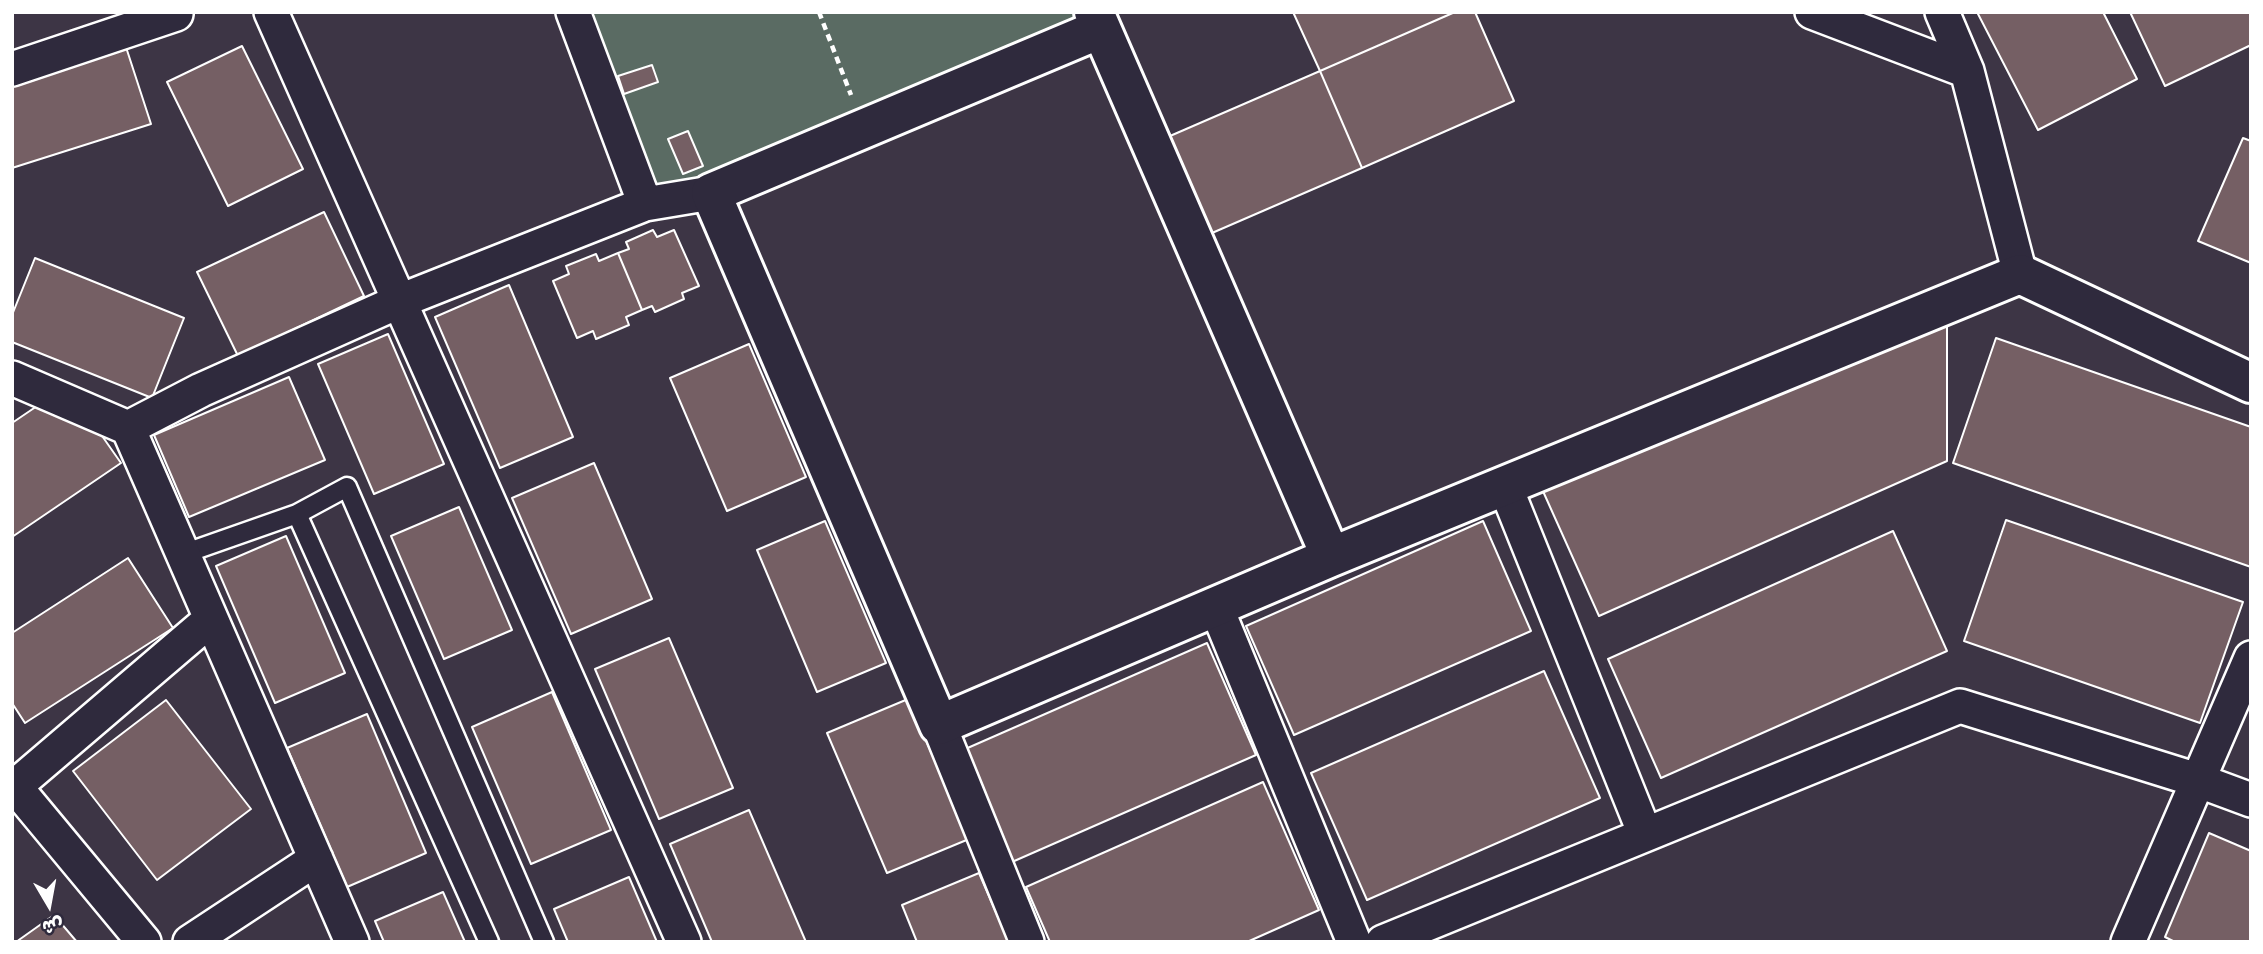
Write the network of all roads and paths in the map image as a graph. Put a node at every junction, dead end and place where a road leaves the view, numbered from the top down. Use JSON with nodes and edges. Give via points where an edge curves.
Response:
{"nodes":[{"id":1,"x":271,"y":12,"type":"edge"},
{"id":2,"x":573,"y":12,"type":"edge"},
{"id":3,"x":818,"y":12,"type":"edge"},
{"id":4,"x":1812,"y":12,"type":"edge"},
{"id":5,"x":1941,"y":12,"type":"edge"},
{"id":6,"x":177,"y":13,"type":"edge"},
{"id":7,"x":1097,"y":21,"type":"edge"},
{"id":8,"x":12,"y":69,"type":"edge"},
{"id":9,"x":1967,"y":71,"type":"junction"},
{"id":10,"x":863,"y":129,"type":"junction"},
{"id":11,"x":711,"y":193,"type":"junction"},
{"id":12,"x":645,"y":204,"type":"junction"},
{"id":13,"x":2020,"y":274,"type":"junction"},
{"id":14,"x":400,"y":301,"type":"junction"},
{"id":15,"x":12,"y":378,"type":"edge"},
{"id":16,"x":2251,"y":383,"type":"edge"},
{"id":17,"x":128,"y":428,"type":"junction"},
{"id":18,"x":1505,"y":486,"type":"junction"},
{"id":19,"x":297,"y":514,"type":"junction"},
{"id":20,"x":183,"y":554,"type":"junction"},
{"id":21,"x":1331,"y":557,"type":"junction"},
{"id":22,"x":1216,"y":607,"type":"junction"},
{"id":23,"x":211,"y":619,"type":"junction"},
{"id":24,"x":2251,"y":658,"type":"edge"},
{"id":25,"x":939,"y":725,"type":"junction"},
{"id":26,"x":2197,"y":780,"type":"junction"},
{"id":27,"x":13,"y":787,"type":"edge"},
{"id":28,"x":2251,"y":800,"type":"edge"},
{"id":29,"x":1645,"y":834,"type":"junction"},
{"id":30,"x":316,"y":859,"type":"junction"},
{"id":31,"x":1430,"y":932,"type":"edge"},
{"id":32,"x":144,"y":942,"type":"edge"},
{"id":33,"x":190,"y":942,"type":"edge"},
{"id":34,"x":352,"y":942,"type":"edge"},
{"id":35,"x":489,"y":942,"type":"edge"},
{"id":36,"x":544,"y":942,"type":"edge"},
{"id":37,"x":684,"y":942,"type":"edge"},
{"id":38,"x":1027,"y":942,"type":"edge"},
{"id":39,"x":1353,"y":942,"type":"edge"},
{"id":40,"x":1383,"y":942,"type":"edge"},
{"id":41,"x":2128,"y":942,"type":"edge"}],
"edges":[{"from":1,"to":14,"type":"street"},
{"from":2,"to":12,"type":"street"},
{"from":3,"to":10,"type":"path"},
{"from":4,"to":9,"type":"street"},
{"from":5,"to":9,"type":"street"},
{"from":6,"to":8,"type":"street"},
{"from":7,"to":10,"type":"street"},
{"from":7,"to":21,"type":"street"},
{"from":9,"to":13,"type":"street"},
{"from":10,"to":11,"type":"street"},
{"from":11,"to":12,"type":"street"},
{"from":11,"to":25,"type":"street"},
{"from":12,"to":14,"type":"street"},
{"from":13,"to":16,"type":"street"},
{"from":13,"to":18,"type":"street"},
{"from":14,"to":17,"type":"street","via":[[201,390]]},
{"from":14,"to":37,"type":"street"},
{"from":15,"to":17,"type":"street"},
{"from":17,"to":20,"type":"street"},
{"from":18,"to":21,"type":"street"},
{"from":18,"to":29,"type":"street"},
{"from":19,"to":20,"type":"lane"},
{"from":19,"to":35,"type":"lane"},
{"from":19,"to":36,"type":"lane","via":[[347,487]]},
{"from":20,"to":23,"type":"street"},
{"from":21,"to":22,"type":"street"},
{"from":22,"to":25,"type":"street"},
{"from":22,"to":39,"type":"street"},
{"from":23,"to":27,"type":"street"},
{"from":23,"to":30,"type":"street"},
{"from":24,"to":26,"type":"street"},
{"from":25,"to":38,"type":"street"},
{"from":26,"to":28,"type":"street"},
{"from":26,"to":29,"type":"street","via":[[1960,706]]},
{"from":26,"to":41,"type":"street"},
{"from":27,"to":32,"type":"street"},
{"from":29,"to":31,"type":"street"},
{"from":30,"to":33,"type":"street"},
{"from":30,"to":34,"type":"street"},
{"from":31,"to":40,"type":"street"}]}
